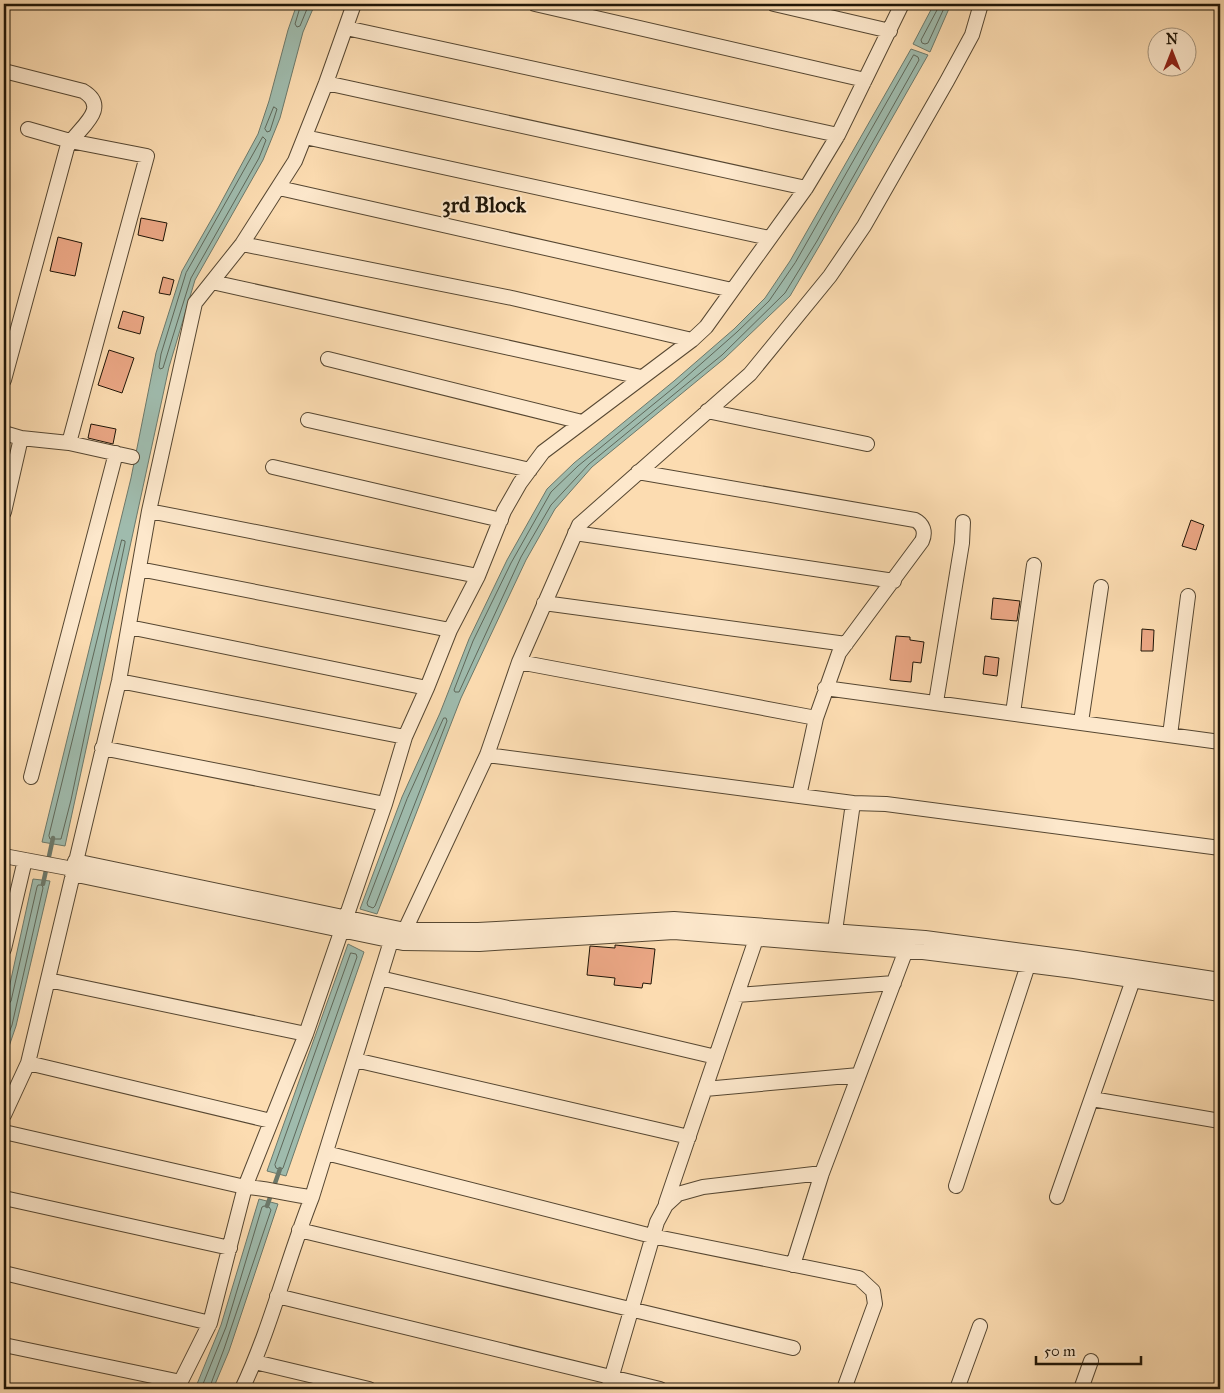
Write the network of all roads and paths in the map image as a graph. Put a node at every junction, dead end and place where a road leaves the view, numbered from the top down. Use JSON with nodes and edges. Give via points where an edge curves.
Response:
{"nodes":[{"id":1,"x":354,"y":4,"type":"edge"},
{"id":2,"x":535,"y":4,"type":"edge"},
{"id":3,"x":774,"y":4,"type":"edge"},
{"id":4,"x":902,"y":4,"type":"edge"},
{"id":5,"x":981,"y":4,"type":"edge"},
{"id":6,"x":346,"y":28,"type":"junction"},
{"id":7,"x":890,"y":31,"type":"junction"},
{"id":8,"x":4,"y":71,"type":"edge"},
{"id":9,"x":865,"y":80,"type":"junction"},
{"id":10,"x":326,"y":84,"type":"junction"},
{"id":11,"x":28,"y":129,"type":"dead end"},
{"id":12,"x":838,"y":135,"type":"junction"},
{"id":13,"x":304,"y":137,"type":"junction"},
{"id":14,"x":70,"y":141,"type":"junction"},
{"id":15,"x":279,"y":188,"type":"junction"},
{"id":16,"x":806,"y":188,"type":"junction"},
{"id":17,"x":768,"y":238,"type":"junction"},
{"id":18,"x":242,"y":244,"type":"junction"},
{"id":19,"x":212,"y":282,"type":"junction"},
{"id":20,"x":732,"y":290,"type":"junction"},
{"id":21,"x":692,"y":340,"type":"junction"},
{"id":22,"x":328,"y":359,"type":"dead end"},
{"id":23,"x":641,"y":377,"type":"junction"},
{"id":24,"x":4,"y":380,"type":"edge"},
{"id":25,"x":707,"y":411,"type":"junction"},
{"id":26,"x":308,"y":420,"type":"dead end"},
{"id":27,"x":582,"y":422,"type":"junction"},
{"id":28,"x":4,"y":433,"type":"edge"},
{"id":29,"x":21,"y":438,"type":"junction"},
{"id":30,"x":69,"y":443,"type":"junction"},
{"id":31,"x":867,"y":444,"type":"dead end"},
{"id":32,"x":116,"y":453,"type":"junction"},
{"id":33,"x":132,"y":457,"type":"dead end"},
{"id":34,"x":273,"y":467,"type":"dead end"},
{"id":35,"x":530,"y":470,"type":"junction"},
{"id":36,"x":638,"y":472,"type":"junction"},
{"id":37,"x":149,"y":511,"type":"junction"},
{"id":38,"x":4,"y":512,"type":"edge"},
{"id":39,"x":501,"y":520,"type":"junction"},
{"id":40,"x":963,"y":522,"type":"dead end"},
{"id":41,"x":575,"y":533,"type":"junction"},
{"id":42,"x":1034,"y":565,"type":"dead end"},
{"id":43,"x":139,"y":569,"type":"junction"},
{"id":44,"x":478,"y":576,"type":"junction"},
{"id":45,"x":894,"y":581,"type":"junction"},
{"id":46,"x":1101,"y":587,"type":"dead end"},
{"id":47,"x":1188,"y":596,"type":"dead end"},
{"id":48,"x":544,"y":604,"type":"junction"},
{"id":49,"x":129,"y":626,"type":"junction"},
{"id":50,"x":450,"y":630,"type":"junction"},
{"id":51,"x":846,"y":644,"type":"junction"},
{"id":52,"x":518,"y":662,"type":"junction"},
{"id":53,"x":119,"y":681,"type":"junction"},
{"id":54,"x":428,"y":688,"type":"junction"},
{"id":55,"x":825,"y":688,"type":"junction"},
{"id":56,"x":936,"y":702,"type":"junction"},
{"id":57,"x":1013,"y":712,"type":"junction"},
{"id":58,"x":816,"y":718,"type":"junction"},
{"id":59,"x":1082,"y":722,"type":"junction"},
{"id":60,"x":1170,"y":735,"type":"junction"},
{"id":61,"x":405,"y":736,"type":"junction"},
{"id":62,"x":1220,"y":742,"type":"edge"},
{"id":63,"x":102,"y":748,"type":"junction"},
{"id":64,"x":487,"y":755,"type":"junction"},
{"id":65,"x":31,"y":776,"type":"dead end"},
{"id":66,"x":799,"y":796,"type":"junction"},
{"id":67,"x":385,"y":804,"type":"junction"},
{"id":68,"x":853,"y":804,"type":"junction"},
{"id":69,"x":1220,"y":848,"type":"edge"},
{"id":70,"x":4,"y":856,"type":"edge"},
{"id":71,"x":30,"y":861,"type":"junction"},
{"id":72,"x":74,"y":868,"type":"junction"},
{"id":73,"x":344,"y":924,"type":"junction"},
{"id":74,"x":405,"y":930,"type":"junction"},
{"id":75,"x":835,"y":931,"type":"junction"},
{"id":76,"x":756,"y":939,"type":"junction"},
{"id":77,"x":391,"y":941,"type":"junction"},
{"id":78,"x":4,"y":949,"type":"edge"},
{"id":79,"x":906,"y":950,"type":"junction"},
{"id":80,"x":1028,"y":965,"type":"junction"},
{"id":81,"x":380,"y":978,"type":"junction"},
{"id":82,"x":48,"y":980,"type":"junction"},
{"id":83,"x":1133,"y":980,"type":"junction"},
{"id":84,"x":1220,"y":980,"type":"edge"},
{"id":85,"x":894,"y":983,"type":"junction"},
{"id":86,"x":1220,"y":994,"type":"edge"},
{"id":87,"x":737,"y":995,"type":"junction"},
{"id":88,"x":306,"y":1034,"type":"junction"},
{"id":89,"x":716,"y":1057,"type":"junction"},
{"id":90,"x":354,"y":1060,"type":"junction"},
{"id":91,"x":28,"y":1064,"type":"junction"},
{"id":92,"x":859,"y":1075,"type":"junction"},
{"id":93,"x":705,"y":1089,"type":"junction"},
{"id":94,"x":1092,"y":1099,"type":"junction"},
{"id":95,"x":4,"y":1115,"type":"edge"},
{"id":96,"x":272,"y":1121,"type":"junction"},
{"id":97,"x":1220,"y":1121,"type":"edge"},
{"id":98,"x":4,"y":1132,"type":"edge"},
{"id":99,"x":689,"y":1137,"type":"junction"},
{"id":100,"x":326,"y":1153,"type":"junction"},
{"id":101,"x":822,"y":1174,"type":"junction"},
{"id":102,"x":956,"y":1186,"type":"dead end"},
{"id":103,"x":246,"y":1187,"type":"junction"},
{"id":104,"x":312,"y":1197,"type":"junction"},
{"id":105,"x":4,"y":1198,"type":"edge"},
{"id":106,"x":1057,"y":1198,"type":"dead end"},
{"id":107,"x":666,"y":1205,"type":"junction"},
{"id":108,"x":299,"y":1230,"type":"junction"},
{"id":109,"x":652,"y":1236,"type":"junction"},
{"id":110,"x":230,"y":1248,"type":"junction"},
{"id":111,"x":793,"y":1265,"type":"junction"},
{"id":112,"x":4,"y":1273,"type":"edge"},
{"id":113,"x":277,"y":1296,"type":"junction"},
{"id":114,"x":210,"y":1324,"type":"junction"},
{"id":115,"x":980,"y":1326,"type":"dead end"},
{"id":116,"x":4,"y":1345,"type":"edge"},
{"id":117,"x":793,"y":1348,"type":"dead end"},
{"id":118,"x":1091,"y":1361,"type":"dead end"},
{"id":119,"x":255,"y":1362,"type":"junction"},
{"id":120,"x":610,"y":1383,"type":"edge"},
{"id":121,"x":179,"y":1385,"type":"edge"},
{"id":122,"x":242,"y":1389,"type":"edge"},
{"id":123,"x":369,"y":1389,"type":"edge"},
{"id":124,"x":660,"y":1389,"type":"edge"},
{"id":125,"x":844,"y":1389,"type":"edge"},
{"id":126,"x":957,"y":1389,"type":"edge"},
{"id":127,"x":1080,"y":1389,"type":"edge"}],
"edges":[{"from":1,"to":6,"type":"street"},
{"from":2,"to":9,"type":"street"},
{"from":3,"to":7,"type":"street"},
{"from":4,"to":7,"type":"street"},
{"from":5,"to":25,"type":"street","via":[[972,35],[960,58],[864,226],[830,276],[750,374]]},
{"from":6,"to":10,"type":"street"},
{"from":6,"to":12,"type":"street"},
{"from":7,"to":9,"type":"street"},
{"from":8,"to":14,"type":"street","via":[[90,96],[94,103],[92,117]]},
{"from":9,"to":12,"type":"street"},
{"from":10,"to":13,"type":"street"},
{"from":10,"to":16,"type":"street"},
{"from":11,"to":14,"type":"street"},
{"from":12,"to":16,"type":"street"},
{"from":13,"to":15,"type":"street"},
{"from":13,"to":17,"type":"street"},
{"from":14,"to":24,"type":"street"},
{"from":14,"to":30,"type":"street","via":[[147,156]]},
{"from":15,"to":18,"type":"street"},
{"from":15,"to":20,"type":"street"},
{"from":16,"to":17,"type":"street"},
{"from":17,"to":20,"type":"street"},
{"from":18,"to":19,"type":"street"},
{"from":18,"to":21,"type":"street","via":[[512,298]]},
{"from":19,"to":23,"type":"street"},
{"from":19,"to":37,"type":"street","via":[[195,302]]},
{"from":20,"to":21,"type":"street","via":[[706,327]]},
{"from":21,"to":23,"type":"street"},
{"from":22,"to":27,"type":"street"},
{"from":23,"to":27,"type":"street"},
{"from":25,"to":31,"type":"street"},
{"from":25,"to":36,"type":"street"},
{"from":26,"to":35,"type":"street"},
{"from":27,"to":35,"type":"street","via":[[543,452]]},
{"from":28,"to":29,"type":"street"},
{"from":29,"to":30,"type":"street"},
{"from":29,"to":38,"type":"street"},
{"from":30,"to":32,"type":"street"},
{"from":32,"to":33,"type":"street"},
{"from":32,"to":65,"type":"street"},
{"from":34,"to":39,"type":"street"},
{"from":35,"to":39,"type":"street","via":[[520,482]]},
{"from":36,"to":41,"type":"street","via":[[579,525]]},
{"from":36,"to":45,"type":"street","via":[[920,523],[924,536]]},
{"from":37,"to":43,"type":"street"},
{"from":37,"to":44,"type":"street"},
{"from":39,"to":44,"type":"street"},
{"from":40,"to":56,"type":"street"},
{"from":41,"to":45,"type":"street"},
{"from":41,"to":48,"type":"street"},
{"from":42,"to":57,"type":"street"},
{"from":43,"to":49,"type":"street"},
{"from":43,"to":50,"type":"street"},
{"from":44,"to":50,"type":"street"},
{"from":45,"to":51,"type":"street"},
{"from":46,"to":59,"type":"street"},
{"from":47,"to":60,"type":"street"},
{"from":48,"to":51,"type":"street"},
{"from":48,"to":52,"type":"street"},
{"from":49,"to":53,"type":"street"},
{"from":49,"to":54,"type":"street"},
{"from":50,"to":54,"type":"street"},
{"from":51,"to":55,"type":"street"},
{"from":52,"to":58,"type":"street"},
{"from":52,"to":64,"type":"street"},
{"from":53,"to":61,"type":"street"},
{"from":53,"to":63,"type":"street"},
{"from":54,"to":61,"type":"street"},
{"from":55,"to":56,"type":"street"},
{"from":55,"to":58,"type":"street"},
{"from":56,"to":57,"type":"street"},
{"from":57,"to":59,"type":"street"},
{"from":58,"to":66,"type":"street"},
{"from":59,"to":60,"type":"street"},
{"from":60,"to":62,"type":"street"},
{"from":61,"to":67,"type":"street"},
{"from":63,"to":67,"type":"street"},
{"from":63,"to":72,"type":"street"},
{"from":64,"to":66,"type":"street"},
{"from":64,"to":74,"type":"street"},
{"from":66,"to":68,"type":"street"},
{"from":67,"to":73,"type":"street"},
{"from":68,"to":69,"type":"street","via":[[886,804]]},
{"from":68,"to":75,"type":"street"},
{"from":70,"to":71,"type":"street"},
{"from":71,"to":72,"type":"street"},
{"from":71,"to":78,"type":"street"},
{"from":72,"to":73,"type":"street"},
{"from":72,"to":82,"type":"street"},
{"from":73,"to":74,"type":"street"},
{"from":73,"to":77,"type":"street"},
{"from":73,"to":88,"type":"street"},
{"from":74,"to":75,"type":"street","via":[[478,930],[674,919]]},
{"from":75,"to":84,"type":"street","via":[[924,938]]},
{"from":76,"to":77,"type":"street","via":[[674,932],[479,944]]},
{"from":76,"to":79,"type":"street"},
{"from":76,"to":87,"type":"street"},
{"from":77,"to":81,"type":"street"},
{"from":79,"to":80,"type":"street"},
{"from":79,"to":85,"type":"street"},
{"from":80,"to":83,"type":"street"},
{"from":80,"to":102,"type":"street"},
{"from":81,"to":89,"type":"street"},
{"from":81,"to":90,"type":"street"},
{"from":82,"to":88,"type":"street"},
{"from":82,"to":91,"type":"street"},
{"from":83,"to":86,"type":"street"},
{"from":83,"to":94,"type":"street"},
{"from":85,"to":87,"type":"street"},
{"from":85,"to":92,"type":"street"},
{"from":87,"to":89,"type":"street"},
{"from":88,"to":96,"type":"street"},
{"from":89,"to":93,"type":"street"},
{"from":90,"to":99,"type":"street"},
{"from":90,"to":100,"type":"street"},
{"from":91,"to":95,"type":"street"},
{"from":91,"to":96,"type":"street"},
{"from":92,"to":93,"type":"street"},
{"from":92,"to":101,"type":"street"},
{"from":93,"to":99,"type":"street"},
{"from":94,"to":97,"type":"street"},
{"from":94,"to":106,"type":"street"},
{"from":96,"to":103,"type":"street"},
{"from":98,"to":103,"type":"street"},
{"from":99,"to":107,"type":"street"},
{"from":100,"to":104,"type":"street"},
{"from":100,"to":109,"type":"street"},
{"from":101,"to":107,"type":"street","via":[[703,1187],[678,1194]]},
{"from":101,"to":111,"type":"street"},
{"from":103,"to":104,"type":"street"},
{"from":103,"to":110,"type":"street"},
{"from":104,"to":108,"type":"street"},
{"from":105,"to":110,"type":"street"},
{"from":107,"to":109,"type":"street"},
{"from":108,"to":113,"type":"street"},
{"from":108,"to":117,"type":"street"},
{"from":109,"to":111,"type":"street"},
{"from":109,"to":120,"type":"street"},
{"from":110,"to":114,"type":"street"},
{"from":111,"to":125,"type":"street","via":[[859,1278],[873,1291],[875,1304],[871,1318]]},
{"from":112,"to":114,"type":"street"},
{"from":113,"to":119,"type":"street"},
{"from":113,"to":120,"type":"street"},
{"from":114,"to":121,"type":"street"},
{"from":115,"to":126,"type":"street"},
{"from":116,"to":121,"type":"street"},
{"from":118,"to":127,"type":"street"},
{"from":119,"to":122,"type":"street"},
{"from":119,"to":123,"type":"street"},
{"from":120,"to":124,"type":"street"}]}
